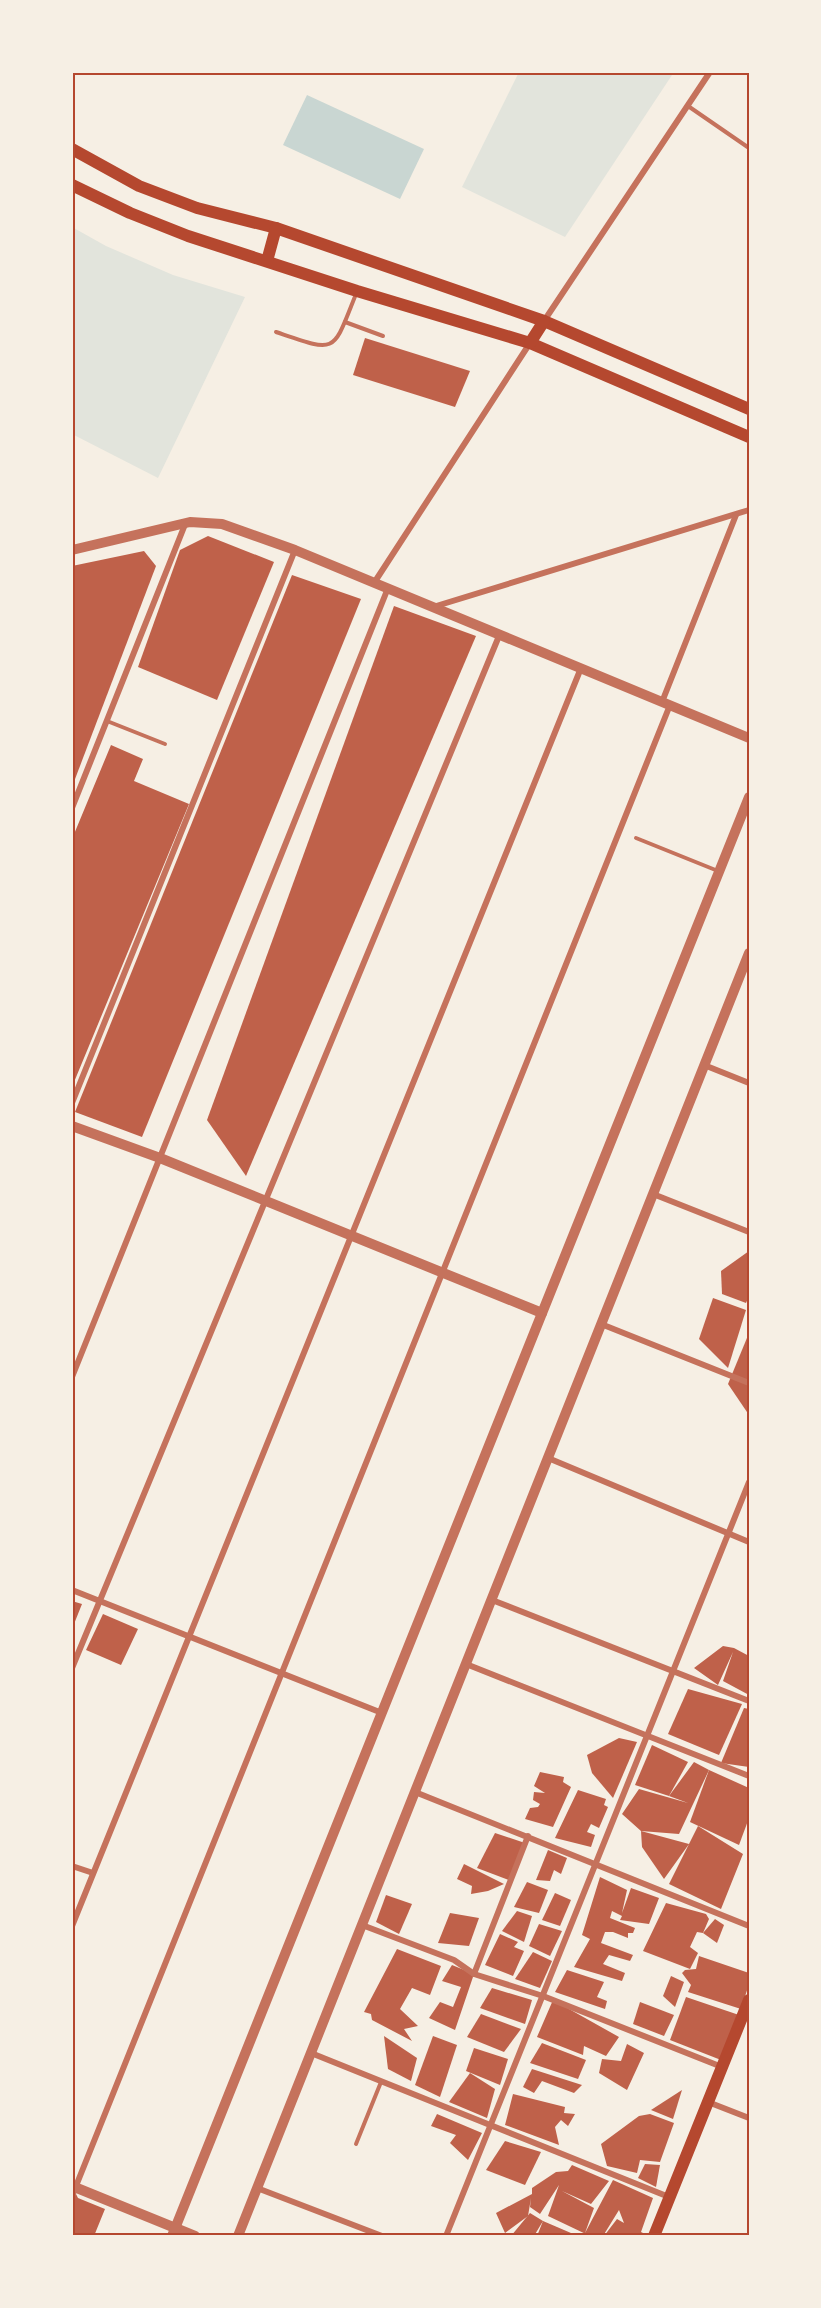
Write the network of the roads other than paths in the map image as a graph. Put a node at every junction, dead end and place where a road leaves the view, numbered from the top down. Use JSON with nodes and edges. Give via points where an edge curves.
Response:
{"nodes":[{"id":1,"x":711,"y":72,"type":"edge"},
{"id":2,"x":688,"y":106,"type":"junction"},
{"id":3,"x":749,"y":148,"type":"edge"},
{"id":4,"x":72,"y":149,"type":"edge"},
{"id":5,"x":72,"y":185,"type":"edge"},
{"id":6,"x":276,"y":228,"type":"junction"},
{"id":7,"x":267,"y":261,"type":"junction"},
{"id":8,"x":357,"y":291,"type":"junction"},
{"id":9,"x":543,"y":321,"type":"junction"},
{"id":10,"x":345,"y":322,"type":"junction"},
{"id":11,"x":276,"y":332,"type":"dead end"},
{"id":12,"x":383,"y":336,"type":"dead end"},
{"id":13,"x":530,"y":343,"type":"junction"},
{"id":14,"x":749,"y":409,"type":"edge"},
{"id":15,"x":749,"y":436,"type":"edge"},
{"id":16,"x":749,"y":510,"type":"edge"},
{"id":17,"x":736,"y":515,"type":"junction"},
{"id":18,"x":186,"y":522,"type":"junction"},
{"id":19,"x":72,"y":550,"type":"edge"},
{"id":20,"x":295,"y":550,"type":"junction"},
{"id":21,"x":374,"y":583,"type":"junction"},
{"id":22,"x":388,"y":588,"type":"junction"},
{"id":23,"x":432,"y":607,"type":"junction"},
{"id":24,"x":499,"y":636,"type":"junction"},
{"id":25,"x":581,"y":668,"type":"junction"},
{"id":26,"x":666,"y":703,"type":"junction"},
{"id":27,"x":107,"y":721,"type":"junction"},
{"id":28,"x":749,"y":738,"type":"edge"},
{"id":29,"x":165,"y":744,"type":"dead end"},
{"id":30,"x":749,"y":797,"type":"edge"},
{"id":31,"x":72,"y":808,"type":"edge"},
{"id":32,"x":636,"y":838,"type":"dead end"},
{"id":33,"x":719,"y":871,"type":"junction"},
{"id":34,"x":749,"y":952,"type":"edge"},
{"id":35,"x":704,"y":1065,"type":"junction"},
{"id":36,"x":749,"y":1083,"type":"edge"},
{"id":37,"x":72,"y":1103,"type":"edge"},
{"id":38,"x":72,"y":1126,"type":"edge"},
{"id":39,"x":160,"y":1158,"type":"junction"},
{"id":40,"x":653,"y":1194,"type":"junction"},
{"id":41,"x":264,"y":1200,"type":"junction"},
{"id":42,"x":749,"y":1232,"type":"edge"},
{"id":43,"x":352,"y":1235,"type":"junction"},
{"id":44,"x":442,"y":1274,"type":"junction"},
{"id":45,"x":542,"y":1313,"type":"junction"},
{"id":46,"x":601,"y":1324,"type":"junction"},
{"id":47,"x":72,"y":1377,"type":"edge"},
{"id":48,"x":749,"y":1383,"type":"edge"},
{"id":49,"x":548,"y":1458,"type":"junction"},
{"id":50,"x":749,"y":1482,"type":"edge"},
{"id":51,"x":729,"y":1533,"type":"junction"},
{"id":52,"x":749,"y":1542,"type":"edge"},
{"id":53,"x":72,"y":1590,"type":"edge"},
{"id":54,"x":98,"y":1600,"type":"junction"},
{"id":55,"x":492,"y":1600,"type":"junction"},
{"id":56,"x":189,"y":1637,"type":"junction"},
{"id":57,"x":466,"y":1664,"type":"junction"},
{"id":58,"x":72,"y":1668,"type":"edge"},
{"id":59,"x":673,"y":1672,"type":"junction"},
{"id":60,"x":282,"y":1673,"type":"junction"},
{"id":61,"x":749,"y":1701,"type":"edge"},
{"id":62,"x":382,"y":1713,"type":"junction"},
{"id":63,"x":647,"y":1737,"type":"junction"},
{"id":64,"x":749,"y":1776,"type":"edge"},
{"id":65,"x":415,"y":1792,"type":"junction"},
{"id":66,"x":528,"y":1836,"type":"junction"},
{"id":67,"x":596,"y":1864,"type":"junction"},
{"id":68,"x":72,"y":1866,"type":"edge"},
{"id":69,"x":93,"y":1873,"type":"junction"},
{"id":70,"x":363,"y":1925,"type":"junction"},
{"id":71,"x":72,"y":1926,"type":"edge"},
{"id":72,"x":749,"y":1926,"type":"edge"},
{"id":73,"x":474,"y":1974,"type":"junction"},
{"id":74,"x":543,"y":1996,"type":"junction"},
{"id":75,"x":749,"y":2000,"type":"edge"},
{"id":76,"x":311,"y":2054,"type":"junction"},
{"id":77,"x":722,"y":2067,"type":"junction"},
{"id":78,"x":381,"y":2082,"type":"junction"},
{"id":79,"x":708,"y":2102,"type":"junction"},
{"id":80,"x":749,"y":2118,"type":"edge"},
{"id":81,"x":490,"y":2125,"type":"junction"},
{"id":82,"x":356,"y":2144,"type":"dead end"},
{"id":83,"x":257,"y":2188,"type":"junction"},
{"id":84,"x":73,"y":2190,"type":"edge"},
{"id":85,"x":669,"y":2197,"type":"junction"},
{"id":86,"x":173,"y":2232,"type":"edge"},
{"id":87,"x":195,"y":2236,"type":"edge"},
{"id":88,"x":238,"y":2236,"type":"edge"},
{"id":89,"x":382,"y":2236,"type":"edge"},
{"id":90,"x":446,"y":2236,"type":"edge"},
{"id":91,"x":654,"y":2236,"type":"edge"}],
"edges":[{"from":1,"to":2,"type":"street"},
{"from":2,"to":3,"type":"lane"},
{"from":2,"to":9,"type":"street"},
{"from":4,"to":6,"type":"main road","via":[[139,186],[197,208]]},
{"from":5,"to":7,"type":"main road","via":[[188,236]]},
{"from":6,"to":7,"type":"main road"},
{"from":6,"to":9,"type":"main road"},
{"from":7,"to":8,"type":"main road"},
{"from":8,"to":10,"type":"lane"},
{"from":8,"to":13,"type":"main road"},
{"from":9,"to":13,"type":"main road"},
{"from":9,"to":14,"type":"main road"},
{"from":10,"to":11,"type":"lane","via":[[332,344],[324,346]]},
{"from":10,"to":12,"type":"lane"},
{"from":13,"to":15,"type":"main road"},
{"from":13,"to":21,"type":"street"},
{"from":16,"to":17,"type":"street"},
{"from":17,"to":23,"type":"street"},
{"from":17,"to":26,"type":"street"},
{"from":18,"to":19,"type":"street"},
{"from":18,"to":20,"type":"street","via":[[222,524]]},
{"from":18,"to":27,"type":"street"},
{"from":20,"to":21,"type":"street"},
{"from":20,"to":37,"type":"street"},
{"from":21,"to":22,"type":"street"},
{"from":22,"to":23,"type":"street"},
{"from":22,"to":39,"type":"street"},
{"from":23,"to":24,"type":"street"},
{"from":24,"to":25,"type":"street"},
{"from":24,"to":41,"type":"street"},
{"from":25,"to":26,"type":"street"},
{"from":25,"to":43,"type":"street"},
{"from":26,"to":28,"type":"street"},
{"from":26,"to":44,"type":"street"},
{"from":27,"to":29,"type":"lane"},
{"from":27,"to":31,"type":"street"},
{"from":30,"to":33,"type":"street"},
{"from":32,"to":33,"type":"lane"},
{"from":33,"to":45,"type":"street"},
{"from":34,"to":35,"type":"street"},
{"from":35,"to":36,"type":"street"},
{"from":35,"to":40,"type":"street"},
{"from":38,"to":39,"type":"street"},
{"from":39,"to":41,"type":"street"},
{"from":39,"to":47,"type":"street"},
{"from":40,"to":42,"type":"street"},
{"from":40,"to":46,"type":"street"},
{"from":41,"to":43,"type":"street"},
{"from":41,"to":54,"type":"street"},
{"from":43,"to":44,"type":"street"},
{"from":43,"to":56,"type":"street"},
{"from":44,"to":45,"type":"street"},
{"from":44,"to":60,"type":"street"},
{"from":45,"to":62,"type":"street"},
{"from":46,"to":48,"type":"street"},
{"from":46,"to":49,"type":"street"},
{"from":49,"to":51,"type":"street"},
{"from":49,"to":55,"type":"street"},
{"from":50,"to":51,"type":"street"},
{"from":51,"to":52,"type":"street"},
{"from":51,"to":59,"type":"street"},
{"from":53,"to":54,"type":"street"},
{"from":54,"to":56,"type":"street"},
{"from":54,"to":58,"type":"street"},
{"from":55,"to":57,"type":"street"},
{"from":55,"to":59,"type":"street"},
{"from":56,"to":60,"type":"street"},
{"from":56,"to":69,"type":"street"},
{"from":57,"to":63,"type":"street"},
{"from":57,"to":65,"type":"street"},
{"from":59,"to":61,"type":"street"},
{"from":59,"to":63,"type":"street"},
{"from":60,"to":62,"type":"street"},
{"from":60,"to":84,"type":"street"},
{"from":62,"to":86,"type":"street"},
{"from":63,"to":64,"type":"street"},
{"from":63,"to":67,"type":"street"},
{"from":65,"to":66,"type":"street"},
{"from":65,"to":70,"type":"street"},
{"from":66,"to":67,"type":"street"},
{"from":66,"to":73,"type":"street"},
{"from":67,"to":72,"type":"street"},
{"from":67,"to":74,"type":"street"},
{"from":68,"to":69,"type":"street"},
{"from":69,"to":71,"type":"street"},
{"from":70,"to":73,"type":"street","via":[[454,1960]]},
{"from":70,"to":76,"type":"street"},
{"from":73,"to":74,"type":"street"},
{"from":74,"to":77,"type":"street"},
{"from":74,"to":81,"type":"street"},
{"from":75,"to":77,"type":"main road"},
{"from":76,"to":78,"type":"street"},
{"from":76,"to":83,"type":"street"},
{"from":77,"to":79,"type":"main road"},
{"from":78,"to":81,"type":"street"},
{"from":78,"to":82,"type":"lane"},
{"from":79,"to":80,"type":"street"},
{"from":79,"to":85,"type":"main road"},
{"from":81,"to":85,"type":"street"},
{"from":81,"to":90,"type":"street"},
{"from":83,"to":88,"type":"street"},
{"from":83,"to":89,"type":"street"},
{"from":84,"to":86,"type":"street"},
{"from":85,"to":91,"type":"main road"},
{"from":86,"to":87,"type":"street"}]}
